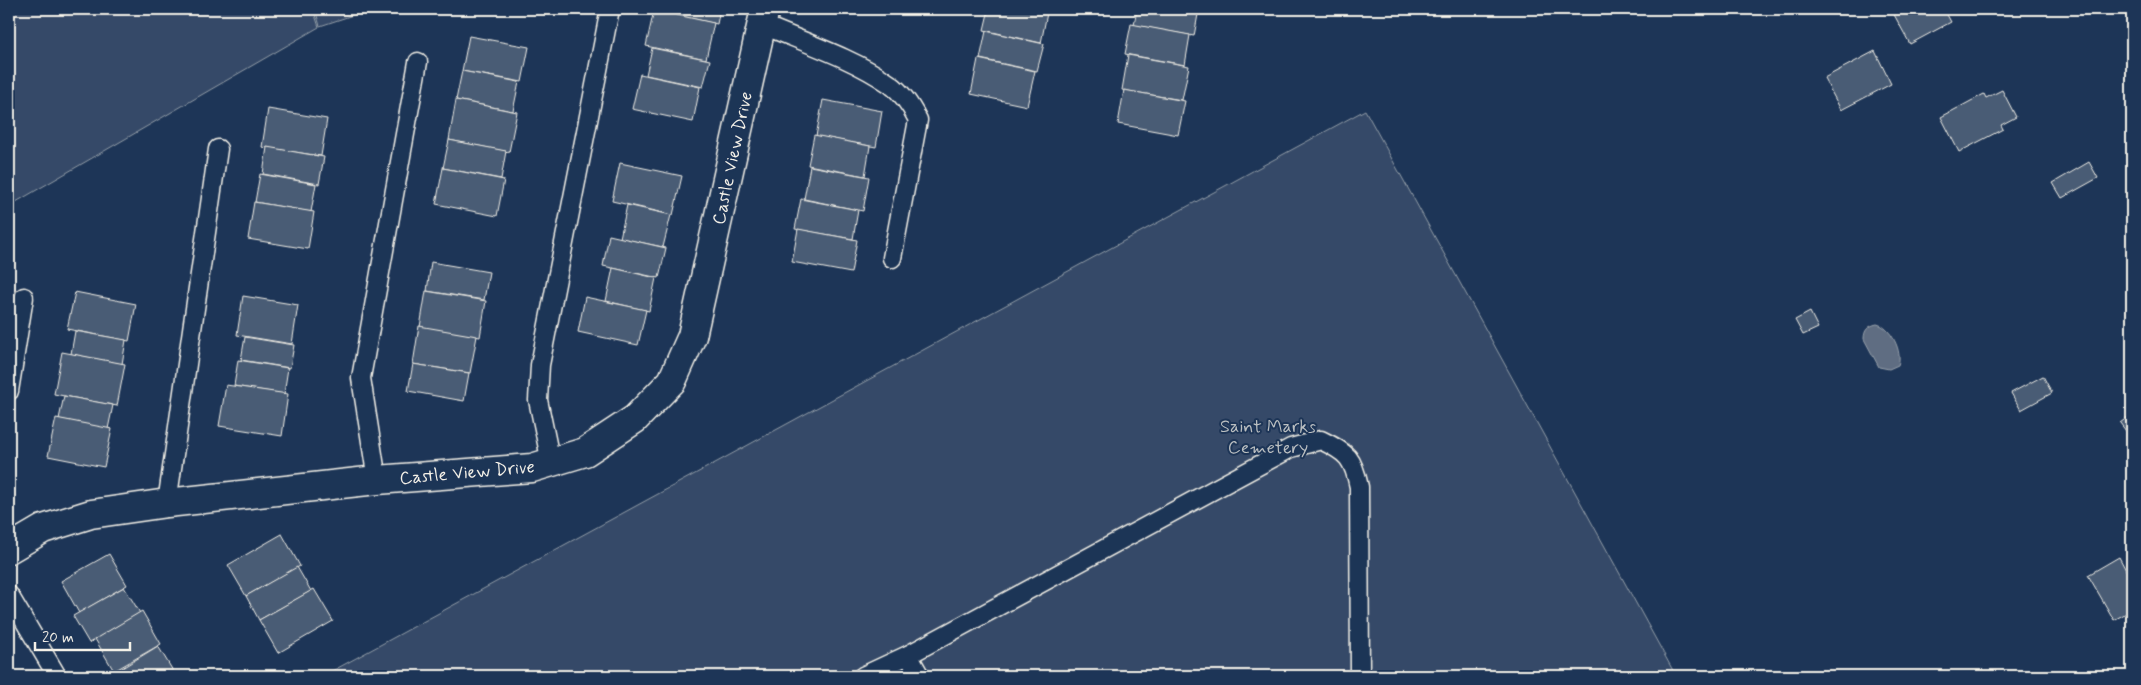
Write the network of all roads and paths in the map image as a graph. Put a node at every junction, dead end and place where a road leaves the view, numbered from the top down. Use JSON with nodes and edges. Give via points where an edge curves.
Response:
{"nodes":[{"id":1,"x":610,"y":9,"type":"edge"},
{"id":2,"x":763,"y":16,"type":"edge"},
{"id":3,"x":418,"y":62,"type":"dead end"},
{"id":4,"x":218,"y":149,"type":"dead end"},
{"id":5,"x":892,"y":258,"type":"dead end"},
{"id":6,"x":24,"y":297,"type":"dead end"},
{"id":7,"x":9,"y":391,"type":"edge"},
{"id":8,"x":551,"y":462,"type":"junction"},
{"id":9,"x":377,"y":480,"type":"junction"},
{"id":10,"x":167,"y":503,"type":"junction"},
{"id":11,"x":9,"y":549,"type":"edge"},
{"id":12,"x":9,"y":595,"type":"edge"},
{"id":13,"x":908,"y":655,"type":"junction"},
{"id":14,"x":57,"y":676,"type":"edge"},
{"id":15,"x":862,"y":676,"type":"edge"},
{"id":16,"x":920,"y":676,"type":"edge"},
{"id":17,"x":1360,"y":676,"type":"edge"}],
"edges":[{"from":1,"to":8,"type":"lane","via":[[540,365],[538,400]]},
{"from":2,"to":5,"type":"lane","via":[[891,85],[908,101],[918,120]]},
{"from":2,"to":8,"type":"street","name":"Castle View Drive","via":[[692,336],[672,382],[635,419],[585,452]]},
{"from":3,"to":9,"type":"lane","via":[[362,378]]},
{"from":4,"to":10,"type":"lane"},
{"from":6,"to":7,"type":"lane"},
{"from":8,"to":9,"type":"street","name":"Castle View Drive","via":[[532,468]]},
{"from":9,"to":10,"type":"street","name":"Castle View Drive"},
{"from":10,"to":11,"type":"street","name":"Castle View Drive","via":[[91,514],[43,529]]},
{"from":12,"to":14,"type":"lane"},
{"from":13,"to":15,"type":"lane"},
{"from":13,"to":16,"type":"lane"},
{"from":13,"to":17,"type":"lane","via":[[1292,448],[1321,440],[1341,449],[1355,466],[1359,487]]}]}
